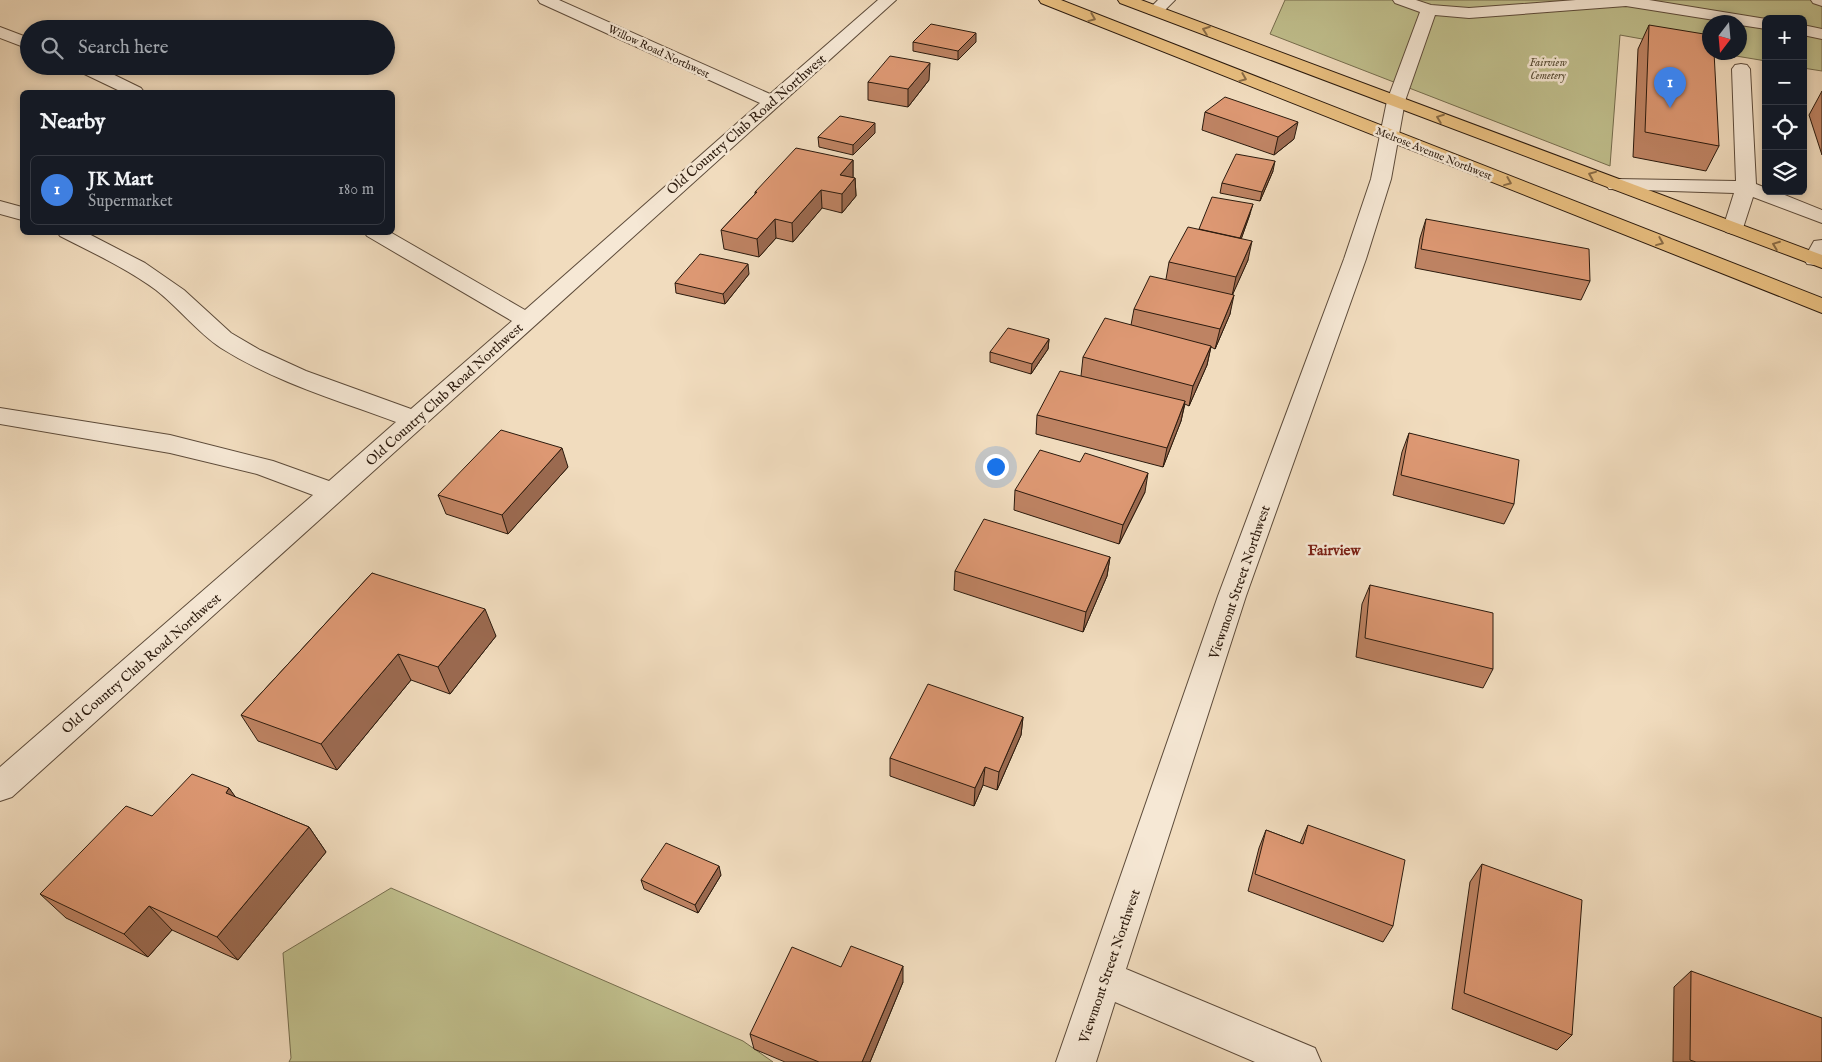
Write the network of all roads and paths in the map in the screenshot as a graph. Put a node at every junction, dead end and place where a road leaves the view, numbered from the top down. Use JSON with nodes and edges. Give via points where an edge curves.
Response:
{"nodes":[{"id":1,"x":546,"y":0,"type":"edge"},
{"id":2,"x":888,"y":0,"type":"edge"},
{"id":3,"x":1047,"y":0,"type":"edge"},
{"id":4,"x":1126,"y":0,"type":"edge"},
{"id":5,"x":1401,"y":0,"type":"edge"},
{"id":6,"x":1632,"y":0,"type":"edge"},
{"id":7,"x":1161,"y":6,"type":"edge"},
{"id":8,"x":1429,"y":10,"type":"junction"},
{"id":9,"x":1762,"y":23,"type":"edge"},
{"id":10,"x":1807,"y":31,"type":"edge"},
{"id":11,"x":0,"y":32,"type":"edge"},
{"id":12,"x":1822,"y":34,"type":"edge"},
{"id":13,"x":20,"y":40,"type":"edge"},
{"id":14,"x":1741,"y":69,"type":"dead end"},
{"id":15,"x":101,"y":75,"type":"edge"},
{"id":16,"x":132,"y":90,"type":"edge"},
{"id":17,"x":1396,"y":101,"type":"junction"},
{"id":18,"x":772,"y":102,"type":"junction"},
{"id":19,"x":1390,"y":136,"type":"junction"},
{"id":20,"x":1616,"y":185,"type":"junction"},
{"id":21,"x":1746,"y":187,"type":"junction"},
{"id":22,"x":0,"y":207,"type":"edge"},
{"id":23,"x":20,"y":213,"type":"edge"},
{"id":24,"x":1822,"y":217,"type":"edge"},
{"id":25,"x":1733,"y":228,"type":"junction"},
{"id":26,"x":73,"y":235,"type":"edge"},
{"id":27,"x":379,"y":235,"type":"edge"},
{"id":28,"x":1820,"y":256,"type":"edge"},
{"id":29,"x":1822,"y":306,"type":"edge"},
{"id":30,"x":526,"y":320,"type":"junction"},
{"id":31,"x":0,"y":416,"type":"edge"},
{"id":32,"x":416,"y":420,"type":"junction"},
{"id":33,"x":334,"y":493,"type":"junction"},
{"id":34,"x":0,"y":787,"type":"edge"},
{"id":35,"x":1105,"y":979,"type":"junction"},
{"id":36,"x":1076,"y":1062,"type":"edge"},
{"id":37,"x":1301,"y":1062,"type":"edge"}],
"edges":[{"from":1,"to":18,"type":"street","name":"Willow Road Northwest"},
{"from":2,"to":18,"type":"street","name":"Old Country Club Road Northwest"},
{"from":3,"to":19,"type":"main road","name":"Melrose Avenue Northwest","one_way":true},
{"from":4,"to":7,"type":"main road"},
{"from":5,"to":8,"type":"street"},
{"from":6,"to":8,"type":"street","via":[[1469,13]]},
{"from":6,"to":9,"type":"street"},
{"from":17,"to":7,"type":"main road","one_way":true},
{"from":8,"to":17,"type":"street","name":"Viewmont Street Northwest"},
{"from":10,"to":12,"type":"street"},
{"from":11,"to":13,"type":"street"},
{"from":14,"to":21,"type":"street"},
{"from":15,"to":16,"type":"street"},
{"from":17,"to":19,"type":"street","name":"Viewmont Street Northwest"},
{"from":20,"to":17,"type":"main road","one_way":true},
{"from":18,"to":30,"type":"street","name":"Old Country Club Road Northwest"},
{"from":19,"to":29,"type":"main road","name":"Melrose Avenue Northwest","one_way":true},
{"from":19,"to":35,"type":"street","name":"Viewmont Street Northwest","via":[[1381,179],[1355,260],[1232,596]]},
{"from":20,"to":21,"type":"street"},
{"from":20,"to":25,"type":"main road"},
{"from":21,"to":24,"type":"street"},
{"from":21,"to":25,"type":"street"},
{"from":22,"to":23,"type":"street"},
{"from":28,"to":25,"type":"main road","one_way":true},
{"from":26,"to":32,"type":"street","via":[[113,254],[174,294],[230,343],[296,376]]},
{"from":27,"to":30,"type":"street"},
{"from":30,"to":32,"type":"street","name":"Old Country Club Road Northwest"},
{"from":31,"to":33,"type":"street","via":[[170,444],[264,467]]},
{"from":32,"to":33,"type":"street","name":"Old Country Club Road Northwest"},
{"from":33,"to":34,"type":"street","name":"Old Country Club Road Northwest"},
{"from":35,"to":36,"type":"street","name":"Viewmont Street Northwest"},
{"from":35,"to":37,"type":"street"}]}
